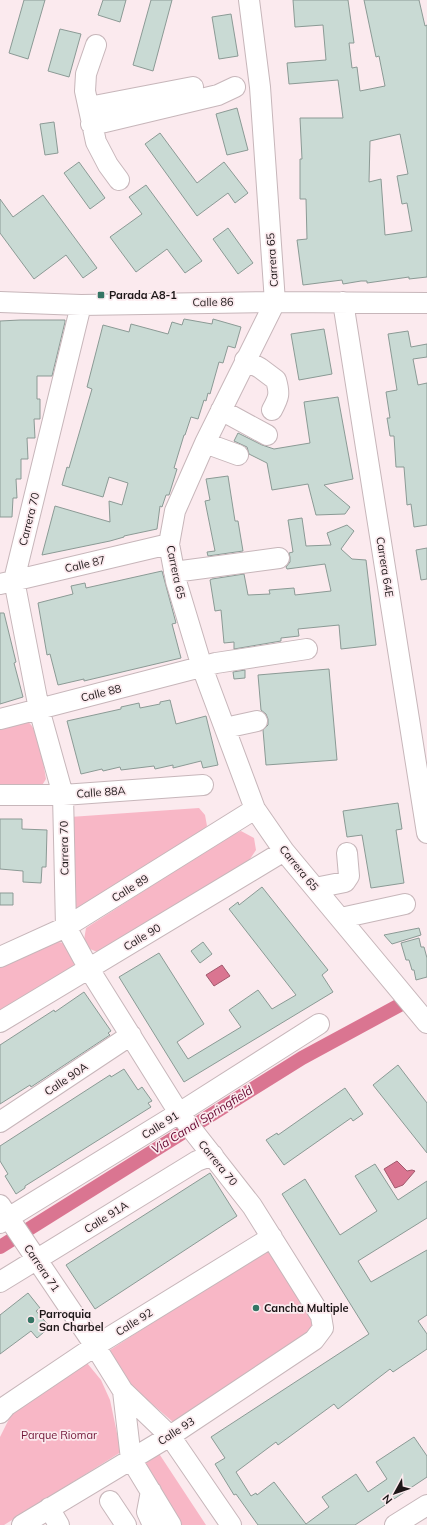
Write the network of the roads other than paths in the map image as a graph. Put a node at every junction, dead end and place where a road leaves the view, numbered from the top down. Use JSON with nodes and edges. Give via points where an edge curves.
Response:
{"nodes":[{"id":1,"x":249,"y":0,"type":"edge"},
{"id":2,"x":96,"y":45,"type":"dead end"},
{"id":3,"x":90,"y":116,"type":"junction"},
{"id":4,"x":119,"y":180,"type":"dead end"},
{"id":5,"x":0,"y":302,"type":"edge"},
{"id":6,"x":275,"y":302,"type":"junction"},
{"id":7,"x":343,"y":302,"type":"junction"},
{"id":8,"x":427,"y":303,"type":"edge"},
{"id":9,"x":81,"y":305,"type":"junction"},
{"id":10,"x":245,"y":360,"type":"junction"},
{"id":11,"x":221,"y":410,"type":"junction"},
{"id":12,"x":272,"y":410,"type":"dead end"},
{"id":13,"x":267,"y":435,"type":"dead end"},
{"id":14,"x":205,"y":443,"type":"junction"},
{"id":15,"x":238,"y":455,"type":"dead end"},
{"id":16,"x":169,"y":544,"type":"junction"},
{"id":17,"x":279,"y":558,"type":"dead end"},
{"id":18,"x":174,"y":572,"type":"junction"},
{"id":19,"x":7,"y":582,"type":"edge"},
{"id":20,"x":307,"y":649,"type":"dead end"},
{"id":21,"x":202,"y":667,"type":"junction"},
{"id":22,"x":39,"y":709,"type":"junction"},
{"id":23,"x":0,"y":719,"type":"edge"},
{"id":24,"x":257,"y":721,"type":"dead end"},
{"id":25,"x":225,"y":728,"type":"junction"},
{"id":26,"x":202,"y":785,"type":"dead end"},
{"id":27,"x":63,"y":795,"type":"junction"},
{"id":28,"x":0,"y":796,"type":"edge"},
{"id":29,"x":255,"y":809,"type":"junction"},
{"id":30,"x":427,"y":833,"type":"edge"},
{"id":31,"x":284,"y":851,"type":"junction"},
{"id":32,"x":347,"y":853,"type":"dead end"},
{"id":33,"x":315,"y":888,"type":"junction"},
{"id":34,"x":405,"y":904,"type":"dead end"},
{"id":35,"x":341,"y":918,"type":"junction"},
{"id":36,"x":66,"y":927,"type":"junction"},
{"id":37,"x":0,"y":957,"type":"edge"},
{"id":38,"x":89,"y":969,"type":"junction"},
{"id":39,"x":418,"y":998,"type":"edge"},
{"id":40,"x":0,"y":1022,"type":"edge"},
{"id":41,"x":427,"y":1022,"type":"edge"},
{"id":42,"x":319,"y":1024,"type":"dead end"},
{"id":43,"x":131,"y":1035,"type":"junction"},
{"id":44,"x":183,"y":1119,"type":"junction"},
{"id":45,"x":0,"y":1122,"type":"edge"},
{"id":46,"x":207,"y":1148,"type":"junction"},
{"id":47,"x":6,"y":1218,"type":"edge"},
{"id":48,"x":272,"y":1237,"type":"junction"},
{"id":49,"x":33,"y":1254,"type":"junction"},
{"id":50,"x":0,"y":1282,"type":"edge"},
{"id":51,"x":323,"y":1328,"type":"joint"},
{"id":52,"x":95,"y":1346,"type":"junction"},
{"id":53,"x":123,"y":1391,"type":"junction"},
{"id":54,"x":0,"y":1413,"type":"edge"},
{"id":55,"x":170,"y":1436,"type":"junction"},
{"id":56,"x":131,"y":1459,"type":"junction"},
{"id":57,"x":151,"y":1491,"type":"junction"},
{"id":58,"x":110,"y":1501,"type":"dead end"},
{"id":59,"x":427,"y":1505,"type":"edge"},
{"id":60,"x":54,"y":1517,"type":"edge"},
{"id":61,"x":22,"y":1525,"type":"edge"},
{"id":62,"x":126,"y":1525,"type":"edge"},
{"id":63,"x":153,"y":1525,"type":"edge"},
{"id":64,"x":171,"y":1525,"type":"edge"},
{"id":65,"x":231,"y":1525,"type":"edge"},
{"id":66,"x":395,"y":1525,"type":"edge"}],
"edges":[{"from":1,"to":6,"type":"street","name":"Carrera 65","via":[[260,87]]},
{"from":2,"to":3,"type":"street","via":[[84,82]]},
{"from":3,"to":3,"type":"street","via":[[105,122],[218,95],[235,88],[222,84],[207,84]]},
{"from":3,"to":4,"type":"street","via":[[100,151]]},
{"from":5,"to":9,"type":"street","name":"Calle 86"},
{"from":6,"to":7,"type":"street","name":"Calle 86"},
{"from":6,"to":9,"type":"street","name":"Calle 86"},
{"from":6,"to":10,"type":"street","name":"Carrera 65"},
{"from":7,"to":8,"type":"street","name":"Calle 86"},
{"from":7,"to":30,"type":"street","name":"Carrera 64E"},
{"from":9,"to":19,"type":"street","name":"Carrera 70"},
{"from":10,"to":11,"type":"street","name":"Carrera 65"},
{"from":10,"to":12,"type":"street","via":[[276,380],[279,397]]},
{"from":11,"to":13,"type":"street"},
{"from":11,"to":14,"type":"street","name":"Carrera 65"},
{"from":14,"to":15,"type":"street"},
{"from":14,"to":16,"type":"street","name":"Carrera 65","via":[[175,511]]},
{"from":16,"to":18,"type":"street","name":"Carrera 65"},
{"from":16,"to":19,"type":"street","name":"Calle 87"},
{"from":17,"to":18,"type":"street"},
{"from":18,"to":21,"type":"street","name":"Carrera 65"},
{"from":19,"to":22,"type":"street","name":"Carrera 70"},
{"from":20,"to":21,"type":"street","name":"Calle 88"},
{"from":21,"to":22,"type":"street","name":"Calle 88"},
{"from":21,"to":25,"type":"street","name":"Carrera 65"},
{"from":22,"to":23,"type":"street","name":"Calle 88"},
{"from":22,"to":27,"type":"street","name":"Carrera 70"},
{"from":24,"to":25,"type":"street"},
{"from":25,"to":29,"type":"street","name":"Carrera 65"},
{"from":26,"to":27,"type":"street","name":"Calle 88A"},
{"from":27,"to":28,"type":"street","name":"Calle 88A"},
{"from":27,"to":36,"type":"street","name":"Carrera 70"},
{"from":29,"to":31,"type":"street","name":"Carrera 65"},
{"from":29,"to":36,"type":"street","name":"Calle 89"},
{"from":31,"to":33,"type":"street","name":"Carrera 65"},
{"from":31,"to":38,"type":"street","name":"Calle 90"},
{"from":32,"to":33,"type":"street","via":[[349,876],[345,882]]},
{"from":33,"to":35,"type":"street","name":"Carrera 65"},
{"from":34,"to":35,"type":"street"},
{"from":35,"to":39,"type":"street","name":"Carrera 65"},
{"from":36,"to":37,"type":"street","name":"Calle 89"},
{"from":36,"to":38,"type":"street","name":"Carrera 70"},
{"from":38,"to":40,"type":"street","name":"Calle 90"},
{"from":38,"to":43,"type":"street","name":"Carrera 70"},
{"from":39,"to":41,"type":"street","name":"Carrera 65"},
{"from":42,"to":44,"type":"street","name":"Calle 91"},
{"from":43,"to":44,"type":"street","name":"Carrera 70"},
{"from":43,"to":45,"type":"street","name":"Calle 90A"},
{"from":44,"to":46,"type":"street","name":"Carrera 70"},
{"from":44,"to":47,"type":"street","name":"Calle 91"},
{"from":46,"to":48,"type":"street","name":"Carrera 70","via":[[252,1206]]},
{"from":46,"to":49,"type":"street","name":"Calle 91A","via":[[197,1161]]},
{"from":47,"to":49,"type":"street","name":"Carrera 71"},
{"from":48,"to":51,"type":"street","name":"Carrera 70","via":[[321,1316]]},
{"from":48,"to":52,"type":"street","name":"Calle 92"},
{"from":49,"to":50,"type":"street","name":"Calle 91A"},
{"from":49,"to":52,"type":"street","name":"Carrera 71"},
{"from":51,"to":55,"type":"street","name":"Calle 93","via":[[314,1340]]},
{"from":52,"to":53,"type":"street","name":"Carrera 71"},
{"from":52,"to":54,"type":"street","name":"Calle 92","via":[[6,1406]]},
{"from":53,"to":55,"type":"street","name":"Carrera 71"},
{"from":53,"to":56,"type":"street","name":"Carrera 71"},
{"from":55,"to":56,"type":"street","name":"Calle 93"},
{"from":55,"to":65,"type":"street","name":"Carrera 71"},
{"from":56,"to":57,"type":"street","name":"Carrera 71"},
{"from":56,"to":60,"type":"street","name":"Calle 93"},
{"from":57,"to":63,"type":"street","via":[[147,1512]]},
{"from":57,"to":64,"type":"street","name":"Carrera 71"},
{"from":58,"to":62,"type":"street"},
{"from":59,"to":66,"type":"street"},
{"from":60,"to":61,"type":"street","name":"Calle 93"}]}
